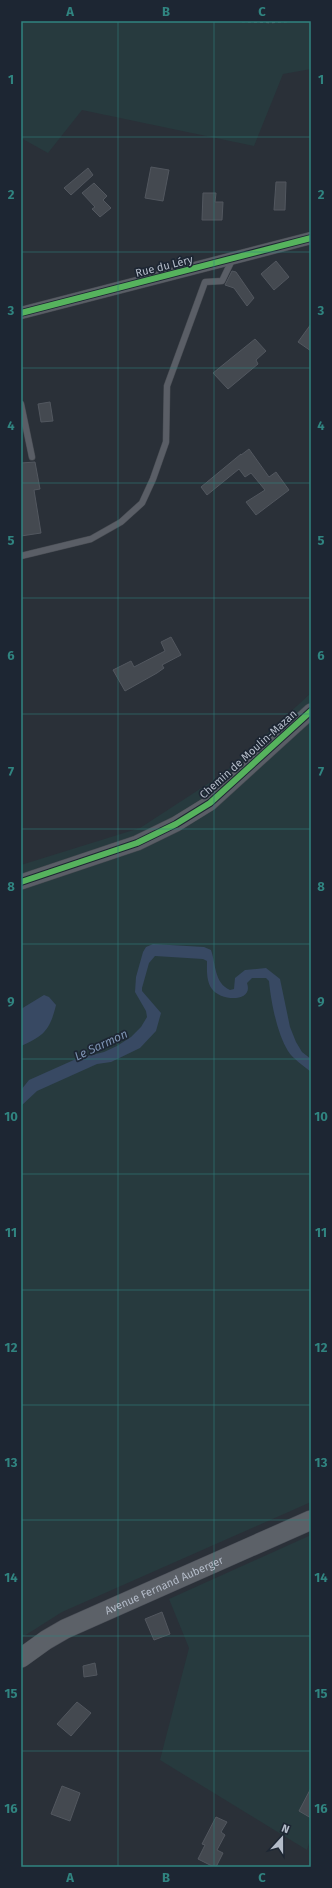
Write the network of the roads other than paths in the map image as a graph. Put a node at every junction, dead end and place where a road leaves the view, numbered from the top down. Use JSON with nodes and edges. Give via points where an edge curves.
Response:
{"nodes":[{"id":1,"x":311,"y":238,"type":"edge"},
{"id":2,"x":233,"y":258,"type":"junction"},
{"id":3,"x":21,"y":313,"type":"edge"},
{"id":4,"x":21,"y":404,"type":"edge"},
{"id":5,"x":32,"y":457,"type":"dead end"},
{"id":6,"x":21,"y":556,"type":"edge"},
{"id":7,"x":311,"y":710,"type":"edge"},
{"id":8,"x":21,"y":882,"type":"edge"},
{"id":9,"x":311,"y":1520,"type":"edge"},
{"id":10,"x":21,"y":1658,"type":"edge"}],
"edges":[{"from":1,"to":2,"type":"street","name":"Rue du Léry"},
{"from":2,"to":3,"type":"street","name":"Rue du Léry"},
{"from":2,"to":6,"type":"lane","via":[[222,281],[205,282],[167,386],[166,442],[142,503],[121,522],[91,539]]},
{"from":4,"to":5,"type":"lane"},
{"from":7,"to":8,"type":"street","name":"Chemin de Moulin-Mazan","via":[[210,803],[176,824],[137,843]]},
{"from":9,"to":10,"type":"main road","name":"Avenue Fernand Auberger","via":[[65,1630]]}]}
